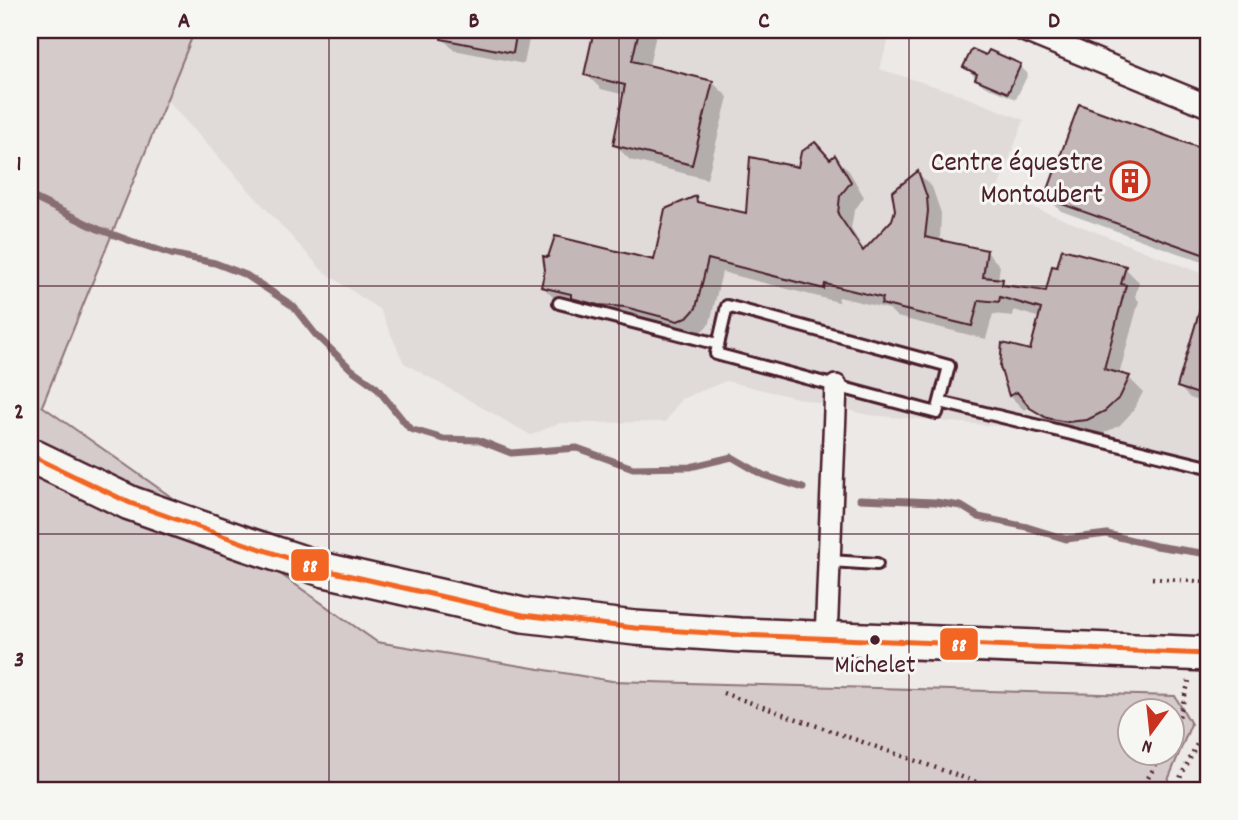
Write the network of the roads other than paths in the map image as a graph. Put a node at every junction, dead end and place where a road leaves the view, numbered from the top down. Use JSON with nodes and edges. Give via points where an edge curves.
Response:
{"nodes":[{"id":1,"x":1023,"y":30,"type":"edge"},
{"id":2,"x":1208,"y":106,"type":"edge"},
{"id":3,"x":558,"y":303,"type":"dead end"},
{"id":4,"x":718,"y":344,"type":"junction"},
{"id":5,"x":836,"y":386,"type":"junction"},
{"id":6,"x":940,"y":402,"type":"junction"},
{"id":7,"x":30,"y":455,"type":"edge"},
{"id":8,"x":1208,"y":467,"type":"edge"},
{"id":9,"x":831,"y":561,"type":"junction"},
{"id":10,"x":877,"y":564,"type":"dead end"},
{"id":11,"x":826,"y":640,"type":"junction"},
{"id":12,"x":1203,"y":654,"type":"edge"}],
"edges":[{"from":1,"to":2,"type":"street"},
{"from":3,"to":4,"type":"lane"},
{"from":4,"to":5,"type":"lane","via":[[716,354]]},
{"from":4,"to":6,"type":"lane","via":[[727,306],[949,366]]},
{"from":5,"to":6,"type":"lane","via":[[937,413]]},
{"from":5,"to":9,"type":"street"},
{"from":6,"to":8,"type":"lane"},
{"from":7,"to":11,"type":"main road","via":[[130,502],[325,570],[523,615],[635,628]]},
{"from":9,"to":10,"type":"lane"},
{"from":9,"to":11,"type":"street"},
{"from":11,"to":12,"type":"main road"}]}
